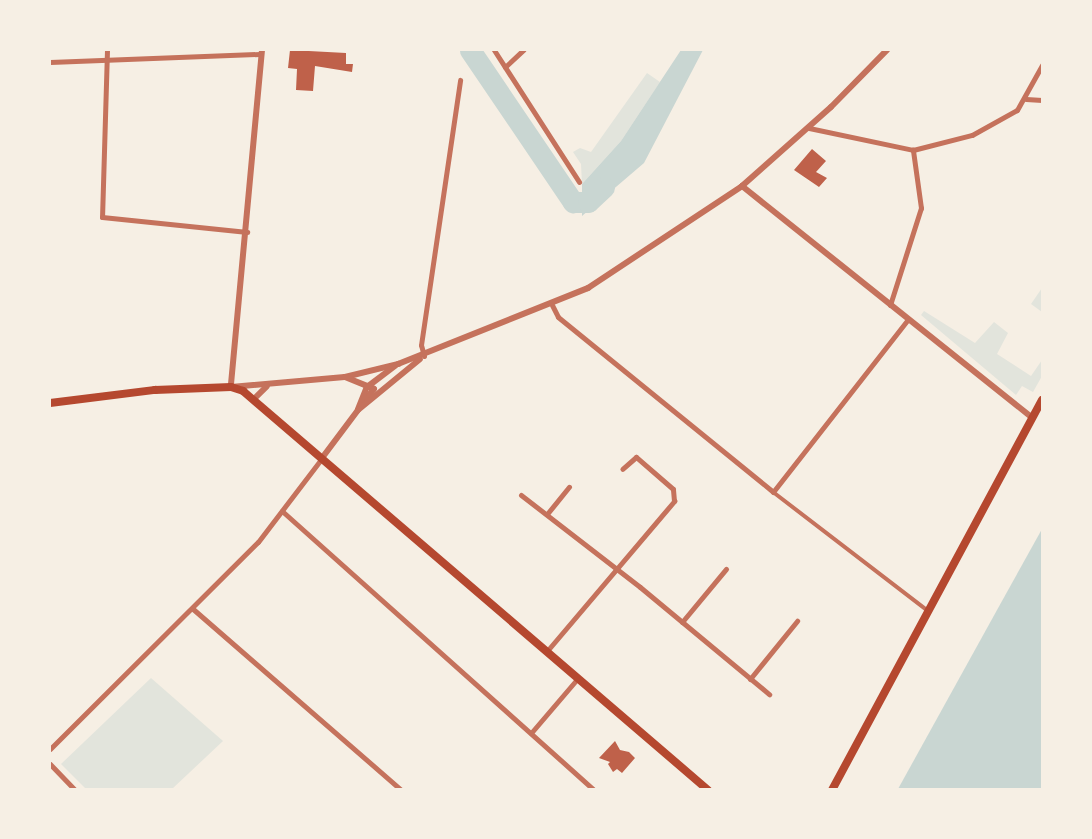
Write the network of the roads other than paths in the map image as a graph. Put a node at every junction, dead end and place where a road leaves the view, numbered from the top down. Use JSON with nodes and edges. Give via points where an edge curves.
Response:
{"nodes":[{"id":1,"x":107,"y":50,"type":"edge"},
{"id":2,"x":494,"y":50,"type":"edge"},
{"id":3,"x":523,"y":50,"type":"edge"},
{"id":4,"x":887,"y":50,"type":"edge"},
{"id":5,"x":261,"y":52,"type":"edge"},
{"id":6,"x":106,"y":58,"type":"junction"},
{"id":7,"x":50,"y":62,"type":"edge"},
{"id":8,"x":1042,"y":65,"type":"edge"},
{"id":9,"x":505,"y":67,"type":"junction"},
{"id":10,"x":460,"y":80,"type":"dead end"},
{"id":11,"x":1026,"y":99,"type":"junction"},
{"id":12,"x":1042,"y":100,"type":"edge"},
{"id":13,"x":809,"y":128,"type":"junction"},
{"id":14,"x":913,"y":150,"type":"junction"},
{"id":15,"x":579,"y":182,"type":"dead end"},
{"id":16,"x":742,"y":186,"type":"junction"},
{"id":17,"x":247,"y":232,"type":"junction"},
{"id":18,"x":890,"y":305,"type":"junction"},
{"id":19,"x":552,"y":306,"type":"junction"},
{"id":20,"x":908,"y":319,"type":"junction"},
{"id":21,"x":424,"y":356,"type":"junction"},
{"id":22,"x":398,"y":364,"type":"junction"},
{"id":23,"x":345,"y":377,"type":"junction"},
{"id":24,"x":268,"y":386,"type":"junction"},
{"id":25,"x":231,"y":387,"type":"junction"},
{"id":26,"x":367,"y":387,"type":"junction"},
{"id":27,"x":254,"y":399,"type":"junction"},
{"id":28,"x":1042,"y":400,"type":"edge"},
{"id":29,"x":50,"y":403,"type":"edge"},
{"id":30,"x":358,"y":410,"type":"junction"},
{"id":31,"x":1033,"y":417,"type":"junction"},
{"id":32,"x":322,"y":458,"type":"junction"},
{"id":33,"x":622,"y":469,"type":"dead end"},
{"id":34,"x":569,"y":487,"type":"dead end"},
{"id":35,"x":773,"y":492,"type":"junction"},
{"id":36,"x":521,"y":495,"type":"dead end"},
{"id":37,"x":282,"y":511,"type":"junction"},
{"id":38,"x":547,"y":514,"type":"junction"},
{"id":39,"x":617,"y":569,"type":"junction"},
{"id":40,"x":726,"y":569,"type":"dead end"},
{"id":41,"x":193,"y":609,"type":"junction"},
{"id":42,"x":929,"y":612,"type":"junction"},
{"id":43,"x":797,"y":621,"type":"dead end"},
{"id":44,"x":682,"y":622,"type":"junction"},
{"id":45,"x":547,"y":651,"type":"junction"},
{"id":46,"x":578,"y":678,"type":"junction"},
{"id":47,"x":750,"y":679,"type":"junction"},
{"id":48,"x":769,"y":694,"type":"dead end"},
{"id":49,"x":531,"y":733,"type":"junction"},
{"id":50,"x":50,"y":749,"type":"edge"},
{"id":51,"x":50,"y":764,"type":"edge"},
{"id":52,"x":75,"y":789,"type":"edge"},
{"id":53,"x":401,"y":789,"type":"edge"},
{"id":54,"x":594,"y":789,"type":"edge"},
{"id":55,"x":708,"y":789,"type":"edge"},
{"id":56,"x":832,"y":789,"type":"edge"}],
"edges":[{"from":1,"to":6,"type":"street"},
{"from":2,"to":9,"type":"street"},
{"from":3,"to":9,"type":"street"},
{"from":4,"to":13,"type":"street"},
{"from":5,"to":6,"type":"street"},
{"from":5,"to":17,"type":"street"},
{"from":6,"to":7,"type":"street"},
{"from":6,"to":17,"type":"street","via":[[102,217]]},
{"from":8,"to":11,"type":"street"},
{"from":9,"to":15,"type":"street"},
{"from":10,"to":21,"type":"street","via":[[421,345]]},
{"from":11,"to":12,"type":"street"},
{"from":11,"to":14,"type":"street","via":[[986,130]]},
{"from":13,"to":14,"type":"street"},
{"from":13,"to":16,"type":"street"},
{"from":14,"to":18,"type":"street","via":[[921,208]]},
{"from":16,"to":18,"type":"street"},
{"from":16,"to":19,"type":"street","via":[[633,262]]},
{"from":17,"to":25,"type":"street"},
{"from":18,"to":20,"type":"street"},
{"from":19,"to":21,"type":"street"},
{"from":19,"to":35,"type":"street","via":[[558,317]]},
{"from":20,"to":31,"type":"street"},
{"from":20,"to":35,"type":"street"},
{"from":21,"to":22,"type":"street"},
{"from":21,"to":30,"type":"street"},
{"from":22,"to":23,"type":"street"},
{"from":22,"to":26,"type":"street"},
{"from":23,"to":24,"type":"street"},
{"from":23,"to":26,"type":"street"},
{"from":24,"to":25,"type":"street"},
{"from":24,"to":27,"type":"street"},
{"from":25,"to":27,"type":"main road"},
{"from":25,"to":29,"type":"main road","via":[[120,393]]},
{"from":26,"to":30,"type":"street","via":[[374,389]]},
{"from":27,"to":32,"type":"main road"},
{"from":28,"to":31,"type":"main road"},
{"from":30,"to":32,"type":"street"},
{"from":31,"to":42,"type":"main road"},
{"from":32,"to":37,"type":"street"},
{"from":32,"to":45,"type":"main road"},
{"from":33,"to":39,"type":"street","via":[[636,457],[673,489],[674,501]]},
{"from":34,"to":38,"type":"street"},
{"from":35,"to":42,"type":"street"},
{"from":36,"to":38,"type":"street"},
{"from":37,"to":41,"type":"street","via":[[258,542]]},
{"from":37,"to":49,"type":"street"},
{"from":38,"to":39,"type":"street"},
{"from":39,"to":44,"type":"street"},
{"from":39,"to":45,"type":"street"},
{"from":40,"to":44,"type":"street"},
{"from":41,"to":50,"type":"street"},
{"from":41,"to":53,"type":"street"},
{"from":42,"to":56,"type":"main road"},
{"from":43,"to":47,"type":"street"},
{"from":44,"to":47,"type":"street"},
{"from":45,"to":46,"type":"main road"},
{"from":46,"to":49,"type":"street"},
{"from":46,"to":55,"type":"main road"},
{"from":47,"to":48,"type":"street"},
{"from":49,"to":54,"type":"street"},
{"from":51,"to":52,"type":"street"}]}
